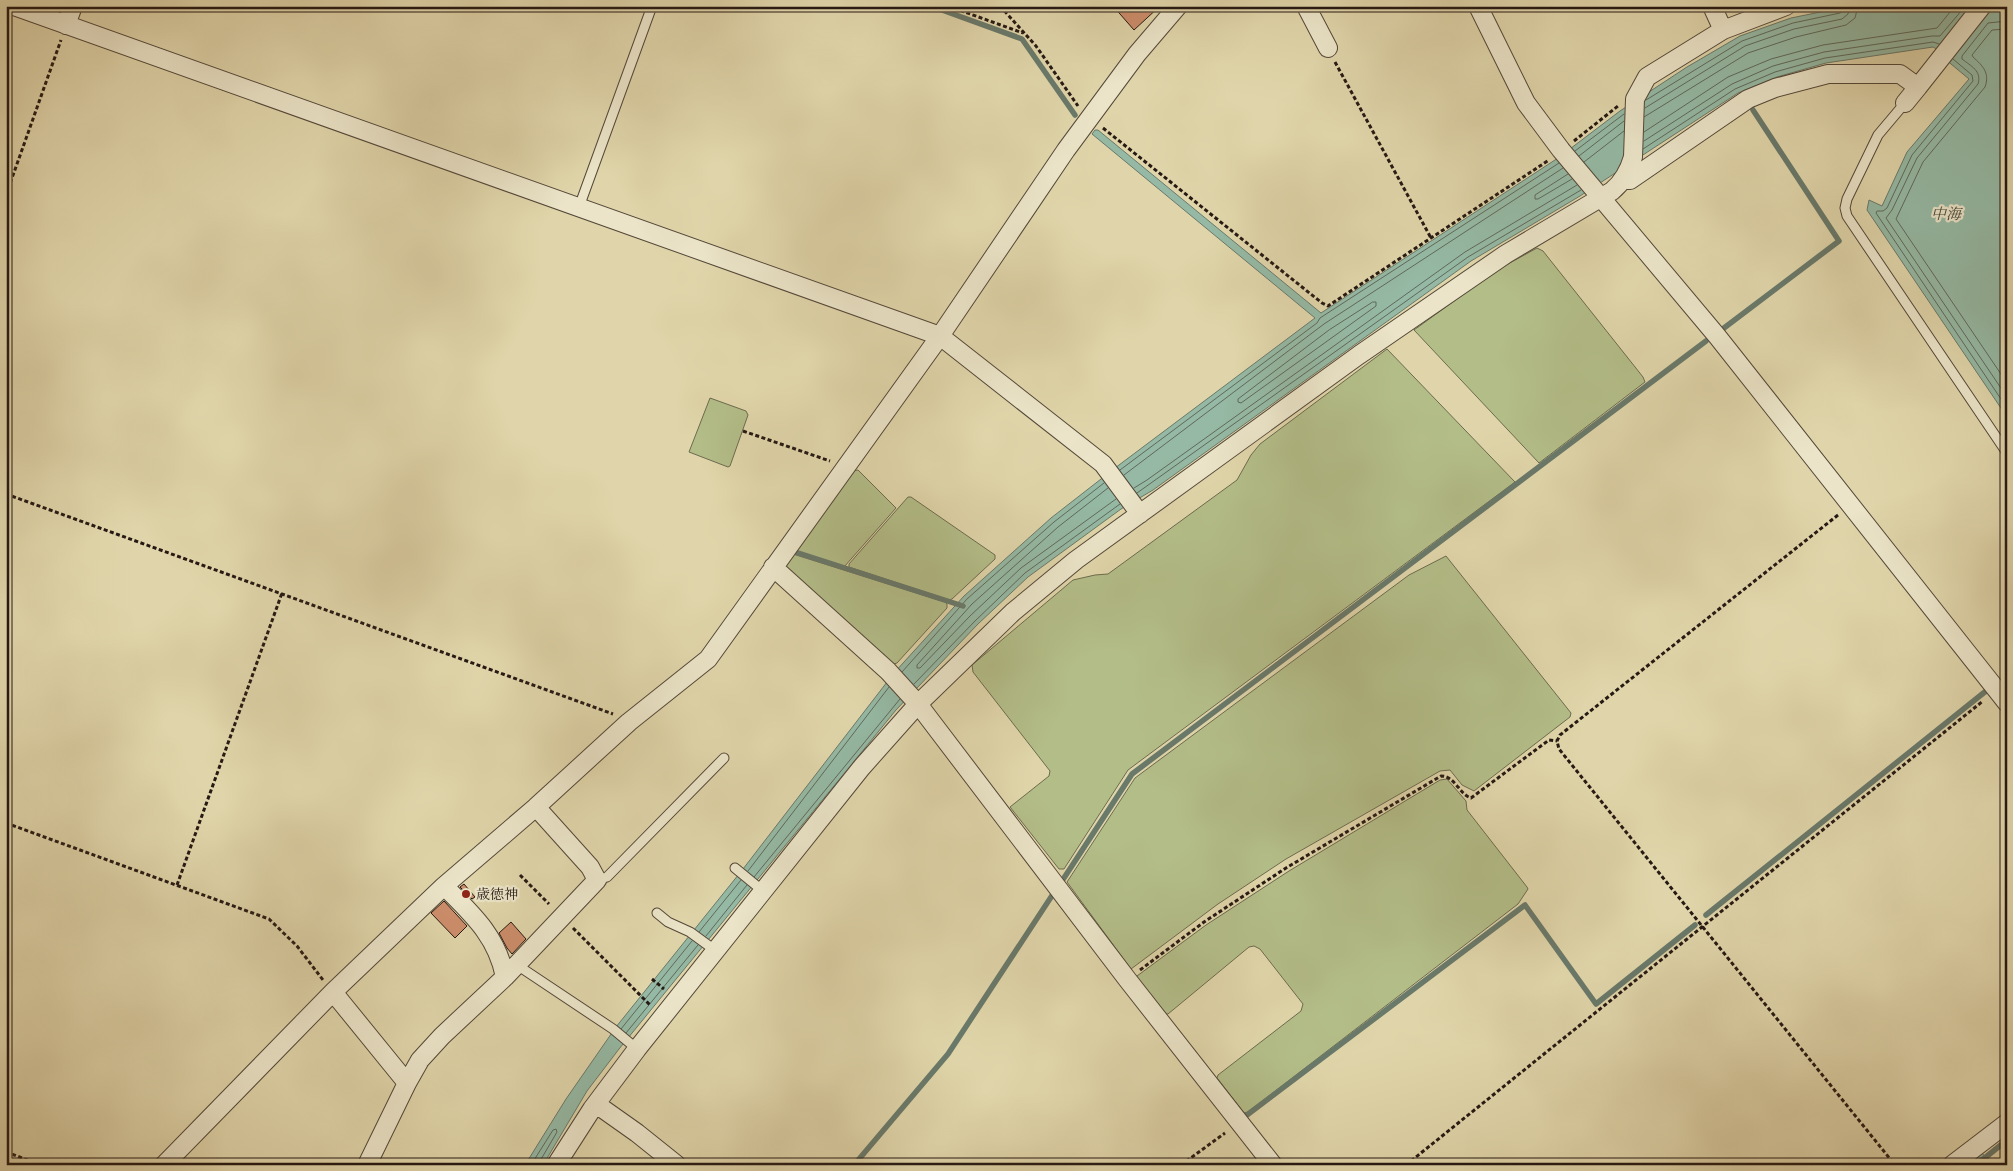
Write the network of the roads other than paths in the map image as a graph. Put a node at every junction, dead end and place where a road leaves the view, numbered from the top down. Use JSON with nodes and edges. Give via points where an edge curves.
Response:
{"nodes":[{"id":1,"x":14,"y":6,"type":"edge"},
{"id":2,"x":73,"y":6,"type":"edge"},
{"id":3,"x":652,"y":6,"type":"edge"},
{"id":4,"x":1178,"y":6,"type":"edge"},
{"id":5,"x":1306,"y":6,"type":"edge"},
{"id":6,"x":1478,"y":6,"type":"edge"},
{"id":7,"x":1712,"y":6,"type":"edge"},
{"id":8,"x":1786,"y":6,"type":"edge"},
{"id":9,"x":1982,"y":7,"type":"edge"},
{"id":10,"x":66,"y":25,"type":"junction"},
{"id":11,"x":1723,"y":30,"type":"junction"},
{"id":12,"x":1328,"y":48,"type":"road end"},
{"id":13,"x":1918,"y":87,"type":"junction"},
{"id":14,"x":1905,"y":103,"type":"joint"},
{"id":15,"x":1626,"y":175,"type":"junction"},
{"id":16,"x":1598,"y":195,"type":"junction"},
{"id":17,"x":579,"y":207,"type":"junction"},
{"id":18,"x":940,"y":336,"type":"junction"},
{"id":19,"x":2007,"y":453,"type":"edge"},
{"id":20,"x":1137,"y":511,"type":"junction"},
{"id":21,"x":773,"y":567,"type":"junction"},
{"id":22,"x":2002,"y":696,"type":"edge"},
{"id":23,"x":915,"y":701,"type":"junction"},
{"id":24,"x":724,"y":758,"type":"dead end"},
{"id":25,"x":536,"y":807,"type":"junction"},
{"id":26,"x":737,"y":870,"type":"dead end"},
{"id":27,"x":598,"y":880,"type":"junction"},
{"id":28,"x":444,"y":886,"type":"junction"},
{"id":29,"x":760,"y":888,"type":"junction"},
{"id":30,"x":657,"y":913,"type":"dead end"},
{"id":31,"x":712,"y":948,"type":"junction"},
{"id":32,"x":511,"y":971,"type":"junction"},
{"id":33,"x":333,"y":992,"type":"junction"},
{"id":34,"x":634,"y":1046,"type":"junction"},
{"id":35,"x":407,"y":1083,"type":"junction"},
{"id":36,"x":596,"y":1104,"type":"junction"},
{"id":37,"x":2007,"y":1123,"type":"edge"},
{"id":38,"x":164,"y":1165,"type":"edge"},
{"id":39,"x":367,"y":1165,"type":"edge"},
{"id":40,"x":556,"y":1165,"type":"edge"},
{"id":41,"x":677,"y":1165,"type":"edge"},
{"id":42,"x":1272,"y":1165,"type":"edge"},
{"id":43,"x":1952,"y":1165,"type":"edge"}],
"edges":[{"from":1,"to":10,"type":"street"},
{"from":2,"to":10,"type":"street"},
{"from":3,"to":17,"type":"lane"},
{"from":4,"to":18,"type":"street","via":[[1137,54],[1094,123],[1066,150]]},
{"from":5,"to":12,"type":"street"},
{"from":6,"to":16,"type":"street","via":[[1526,103]]},
{"from":7,"to":11,"type":"street"},
{"from":8,"to":11,"type":"street"},
{"from":9,"to":13,"type":"street"},
{"from":10,"to":17,"type":"street"},
{"from":11,"to":15,"type":"street","via":[[1652,73],[1642,83],[1635,97],[1633,157]]},
{"from":13,"to":14,"type":"street"},
{"from":13,"to":15,"type":"street","via":[[1900,74],[1828,74],[1775,88],[1748,99],[1630,180]]},
{"from":14,"to":19,"type":"lane","via":[[1878,135],[1847,199],[1847,216]]},
{"from":15,"to":16,"type":"street","via":[[1618,186]]},
{"from":16,"to":20,"type":"street","via":[[1506,254]]},
{"from":16,"to":22,"type":"street","via":[[1717,336]]},
{"from":17,"to":18,"type":"street"},
{"from":18,"to":20,"type":"street","via":[[1103,464]]},
{"from":18,"to":21,"type":"street"},
{"from":20,"to":23,"type":"street","via":[[1013,612]]},
{"from":21,"to":23,"type":"street","via":[[888,671]]},
{"from":21,"to":25,"type":"street","via":[[708,659],[629,722]]},
{"from":23,"to":29,"type":"street"},
{"from":23,"to":42,"type":"street"},
{"from":24,"to":27,"type":"lane","via":[[607,877]]},
{"from":25,"to":27,"type":"street"},
{"from":25,"to":28,"type":"street"},
{"from":26,"to":29,"type":"lane"},
{"from":27,"to":32,"type":"street"},
{"from":28,"to":32,"type":"street","via":[[490,936]]},
{"from":28,"to":33,"type":"street"},
{"from":29,"to":31,"type":"street"},
{"from":30,"to":31,"type":"lane"},
{"from":31,"to":34,"type":"street"},
{"from":32,"to":34,"type":"lane","via":[[613,1029]]},
{"from":32,"to":35,"type":"street","via":[[442,1036],[420,1060]]},
{"from":33,"to":35,"type":"street"},
{"from":33,"to":38,"type":"street"},
{"from":34,"to":36,"type":"street"},
{"from":35,"to":39,"type":"street"},
{"from":36,"to":40,"type":"street"},
{"from":36,"to":41,"type":"street"},
{"from":37,"to":43,"type":"street"}]}
